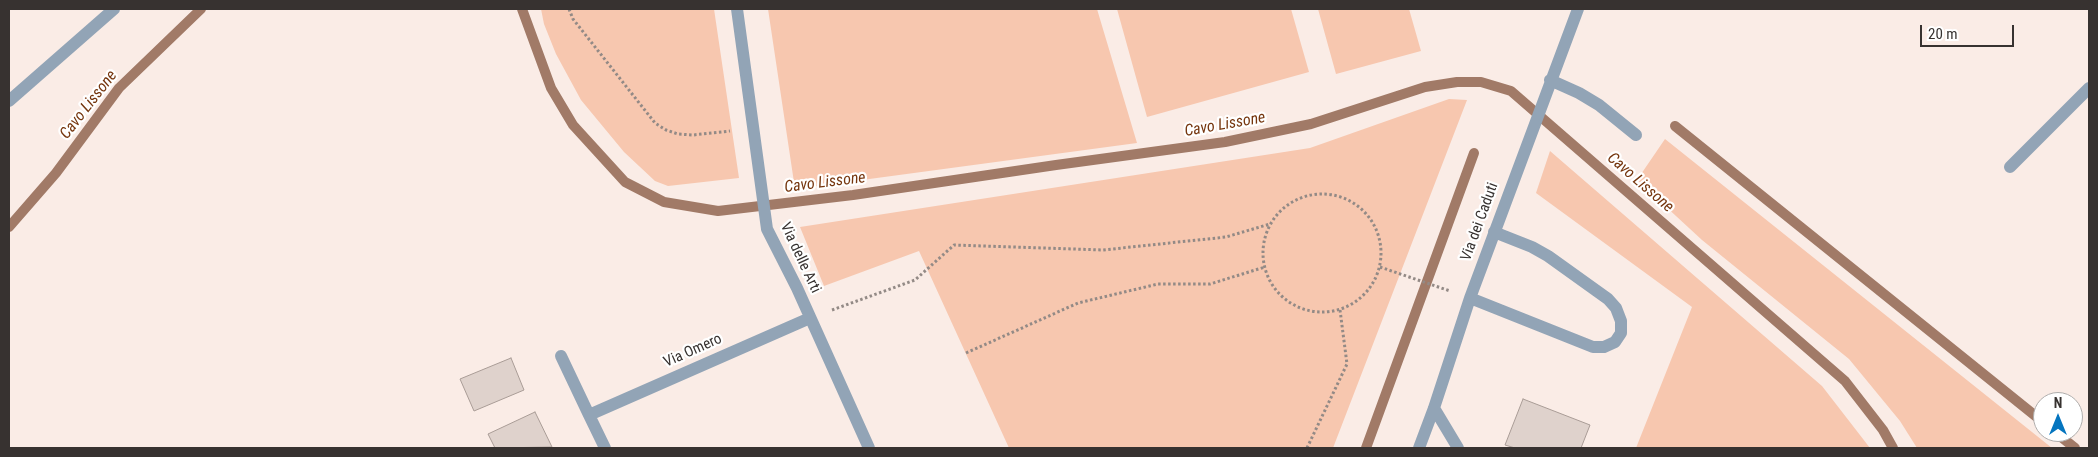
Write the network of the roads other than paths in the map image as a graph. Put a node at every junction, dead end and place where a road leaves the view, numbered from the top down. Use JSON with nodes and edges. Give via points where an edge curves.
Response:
{"nodes":[{"id":1,"x":114,"y":9,"type":"edge"},
{"id":2,"x":736,"y":9,"type":"edge"},
{"id":3,"x":1578,"y":9,"type":"edge"},
{"id":4,"x":1550,"y":80,"type":"junction"},
{"id":5,"x":2089,"y":88,"type":"edge"},
{"id":6,"x":9,"y":101,"type":"edge"},
{"id":7,"x":1636,"y":135,"type":"dead end"},
{"id":8,"x":2010,"y":167,"type":"dead end"},
{"id":9,"x":1494,"y":232,"type":"junction"},
{"id":10,"x":1470,"y":298,"type":"junction"},
{"id":11,"x":810,"y":318,"type":"junction"},
{"id":12,"x":561,"y":356,"type":"dead end"},
{"id":13,"x":1434,"y":408,"type":"junction"},
{"id":14,"x":589,"y":415,"type":"junction"},
{"id":15,"x":605,"y":448,"type":"edge"},
{"id":16,"x":869,"y":448,"type":"edge"},
{"id":17,"x":1419,"y":448,"type":"edge"},
{"id":18,"x":1458,"y":448,"type":"edge"}],
"edges":[{"from":1,"to":6,"type":"street"},
{"from":2,"to":11,"type":"street","name":"Via delle Arti","via":[[767,229]]},
{"from":3,"to":4,"type":"street","name":"Via dei Caduti"},
{"from":4,"to":7,"type":"street","via":[[1599,105]]},
{"from":4,"to":9,"type":"street","name":"Via dei Caduti"},
{"from":5,"to":8,"type":"street"},
{"from":9,"to":10,"type":"street","name":"Via dei Caduti"},
{"from":9,"to":10,"type":"street","via":[[1532,247],[1608,299],[1621,321],[1621,334],[1615,342],[1593,347]]},
{"from":10,"to":13,"type":"street","name":"Via dei Caduti"},
{"from":11,"to":14,"type":"street","name":"Via Omero"},
{"from":11,"to":16,"type":"street","name":"Via delle Arti"},
{"from":12,"to":14,"type":"street"},
{"from":13,"to":17,"type":"street","name":"Via dei Caduti"},
{"from":13,"to":18,"type":"street"},
{"from":14,"to":15,"type":"street"}]}
